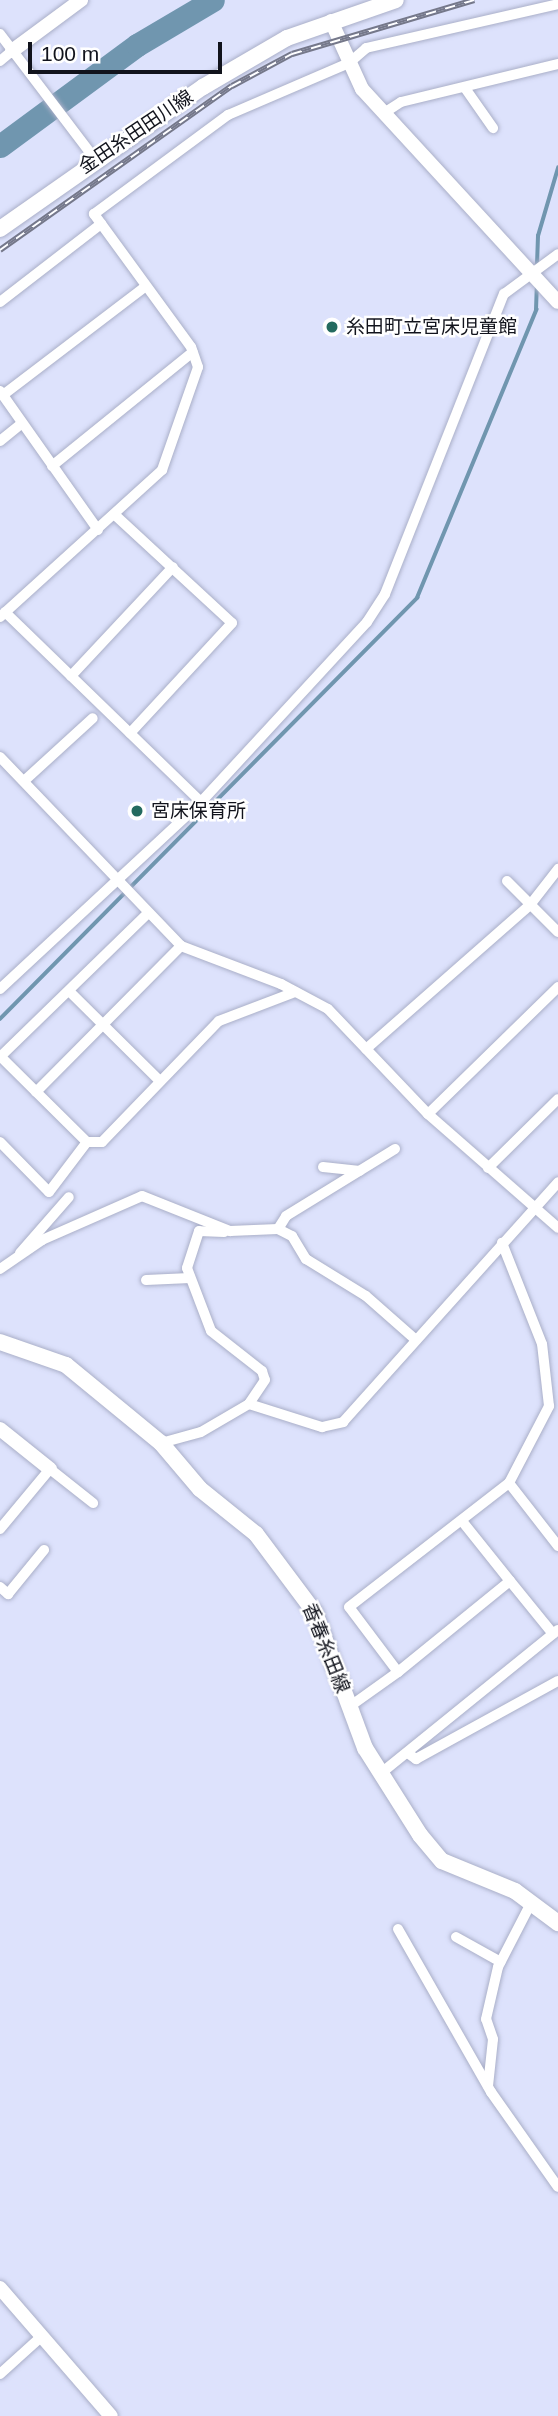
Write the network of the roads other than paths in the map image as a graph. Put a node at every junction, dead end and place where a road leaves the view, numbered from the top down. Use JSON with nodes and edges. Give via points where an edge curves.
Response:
{"nodes":[{"id":1,"x":81,"y":0,"type":"edge"},
{"id":2,"x":396,"y":0,"type":"edge"},
{"id":3,"x":558,"y":4,"type":"edge"},
{"id":4,"x":331,"y":21,"type":"junction"},
{"id":5,"x":0,"y":34,"type":"edge"},
{"id":6,"x":15,"y":57,"type":"junction"},
{"id":7,"x":0,"y":61,"type":"edge"},
{"id":8,"x":349,"y":63,"type":"junction"},
{"id":9,"x":558,"y":64,"type":"edge"},
{"id":10,"x":465,"y":88,"type":"junction"},
{"id":11,"x":384,"y":113,"type":"junction"},
{"id":12,"x":493,"y":128,"type":"dead end"},
{"id":13,"x":95,"y":159,"type":"junction"},
{"id":14,"x":101,"y":223,"type":"junction"},
{"id":15,"x":0,"y":229,"type":"edge"},
{"id":16,"x":558,"y":254,"type":"edge"},
{"id":17,"x":528,"y":271,"type":"junction"},
{"id":18,"x":145,"y":287,"type":"junction"},
{"id":19,"x":0,"y":302,"type":"edge"},
{"id":20,"x":558,"y":302,"type":"edge"},
{"id":21,"x":193,"y":352,"type":"junction"},
{"id":22,"x":2,"y":393,"type":"edge"},
{"id":23,"x":22,"y":423,"type":"junction"},
{"id":24,"x":0,"y":441,"type":"edge"},
{"id":25,"x":52,"y":466,"type":"junction"},
{"id":26,"x":115,"y":515,"type":"junction"},
{"id":27,"x":98,"y":530,"type":"junction"},
{"id":28,"x":173,"y":567,"type":"junction"},
{"id":29,"x":3,"y":614,"type":"edge"},
{"id":30,"x":71,"y":676,"type":"junction"},
{"id":31,"x":93,"y":718,"type":"dead end"},
{"id":32,"x":130,"y":733,"type":"junction"},
{"id":33,"x":0,"y":757,"type":"edge"},
{"id":34,"x":24,"y":781,"type":"junction"},
{"id":35,"x":201,"y":802,"type":"junction"},
{"id":36,"x":558,"y":869,"type":"edge"},
{"id":37,"x":118,"y":880,"type":"junction"},
{"id":38,"x":507,"y":881,"type":"dead end"},
{"id":39,"x":530,"y":905,"type":"junction"},
{"id":40,"x":147,"y":914,"type":"junction"},
{"id":41,"x":558,"y":932,"type":"edge"},
{"id":42,"x":181,"y":946,"type":"junction"},
{"id":43,"x":558,"y":987,"type":"edge"},
{"id":44,"x":0,"y":989,"type":"edge"},
{"id":45,"x":69,"y":990,"type":"junction"},
{"id":46,"x":295,"y":992,"type":"junction"},
{"id":47,"x":103,"y":1027,"type":"junction"},
{"id":48,"x":366,"y":1049,"type":"junction"},
{"id":49,"x":0,"y":1057,"type":"edge"},
{"id":50,"x":159,"y":1080,"type":"junction"},
{"id":51,"x":36,"y":1092,"type":"junction"},
{"id":52,"x":558,"y":1099,"type":"edge"},
{"id":53,"x":428,"y":1114,"type":"junction"},
{"id":54,"x":0,"y":1142,"type":"edge"},
{"id":55,"x":87,"y":1142,"type":"junction"},
{"id":56,"x":395,"y":1149,"type":"dead end"},
{"id":57,"x":323,"y":1167,"type":"dead end"},
{"id":58,"x":488,"y":1168,"type":"junction"},
{"id":59,"x":360,"y":1171,"type":"junction"},
{"id":60,"x":558,"y":1182,"type":"edge"},
{"id":61,"x":69,"y":1197,"type":"dead end"},
{"id":62,"x":535,"y":1209,"type":"junction"},
{"id":63,"x":557,"y":1226,"type":"edge"},
{"id":64,"x":278,"y":1229,"type":"junction"},
{"id":65,"x":230,"y":1231,"type":"junction"},
{"id":66,"x":502,"y":1243,"type":"junction"},
{"id":67,"x":13,"y":1264,"type":"junction"},
{"id":68,"x":0,"y":1269,"type":"edge"},
{"id":69,"x":190,"y":1278,"type":"junction"},
{"id":70,"x":146,"y":1280,"type":"dead end"},
{"id":71,"x":415,"y":1339,"type":"junction"},
{"id":72,"x":0,"y":1342,"type":"edge"},
{"id":73,"x":249,"y":1404,"type":"junction"},
{"id":74,"x":0,"y":1429,"type":"edge"},
{"id":75,"x":161,"y":1443,"type":"junction"},
{"id":76,"x":50,"y":1469,"type":"junction"},
{"id":77,"x":509,"y":1483,"type":"junction"},
{"id":78,"x":93,"y":1503,"type":"dead end"},
{"id":79,"x":461,"y":1521,"type":"junction"},
{"id":80,"x":0,"y":1529,"type":"edge"},
{"id":81,"x":558,"y":1546,"type":"edge"},
{"id":82,"x":44,"y":1550,"type":"dead end"},
{"id":83,"x":510,"y":1581,"type":"junction"},
{"id":84,"x":0,"y":1587,"type":"edge"},
{"id":85,"x":556,"y":1632,"type":"edge"},
{"id":86,"x":398,"y":1672,"type":"junction"},
{"id":87,"x":558,"y":1681,"type":"edge"},
{"id":88,"x":349,"y":1707,"type":"junction"},
{"id":89,"x":409,"y":1754,"type":"junction"},
{"id":90,"x":380,"y":1774,"type":"junction"},
{"id":91,"x":530,"y":1905,"type":"junction"},
{"id":92,"x":558,"y":1923,"type":"edge"},
{"id":93,"x":398,"y":1929,"type":"dead end"},
{"id":94,"x":456,"y":1937,"type":"dead end"},
{"id":95,"x":501,"y":1962,"type":"junction"},
{"id":96,"x":488,"y":2087,"type":"junction"},
{"id":97,"x":558,"y":2187,"type":"edge"},
{"id":98,"x":0,"y":2288,"type":"edge"},
{"id":99,"x":42,"y":2336,"type":"junction"},
{"id":100,"x":0,"y":2374,"type":"edge"},
{"id":101,"x":111,"y":2416,"type":"edge"}],
"edges":[{"from":1,"to":6,"type":"street"},
{"from":2,"to":4,"type":"main road","name":"金田糸田田川線"},
{"from":3,"to":8,"type":"street","via":[[366,48]]},
{"from":4,"to":8,"type":"street"},
{"from":4,"to":13,"type":"main road","name":"金田糸田田川線","via":[[287,38],[203,87]]},
{"from":5,"to":6,"type":"street"},
{"from":6,"to":7,"type":"street"},
{"from":6,"to":13,"type":"street"},
{"from":8,"to":11,"type":"street"},
{"from":8,"to":14,"type":"street","via":[[228,115],[94,214]]},
{"from":9,"to":10,"type":"street"},
{"from":10,"to":11,"type":"street","via":[[401,102]]},
{"from":10,"to":12,"type":"street"},
{"from":11,"to":17,"type":"street"},
{"from":13,"to":15,"type":"main road","name":"金田糸田田川線"},
{"from":14,"to":18,"type":"street"},
{"from":14,"to":19,"type":"street"},
{"from":16,"to":17,"type":"street"},
{"from":17,"to":20,"type":"street"},
{"from":17,"to":35,"type":"street","via":[[504,294],[385,594],[367,622]]},
{"from":18,"to":21,"type":"street"},
{"from":18,"to":22,"type":"street"},
{"from":21,"to":25,"type":"street"},
{"from":21,"to":26,"type":"street","via":[[198,367],[170,457]]},
{"from":22,"to":23,"type":"street"},
{"from":23,"to":24,"type":"street"},
{"from":23,"to":25,"type":"street"},
{"from":25,"to":27,"type":"street"},
{"from":26,"to":27,"type":"street"},
{"from":26,"to":28,"type":"street"},
{"from":27,"to":29,"type":"street"},
{"from":28,"to":30,"type":"street"},
{"from":28,"to":32,"type":"street","via":[[232,623]]},
{"from":29,"to":30,"type":"street"},
{"from":30,"to":32,"type":"street"},
{"from":31,"to":34,"type":"street"},
{"from":32,"to":35,"type":"street"},
{"from":33,"to":34,"type":"street"},
{"from":34,"to":37,"type":"street"},
{"from":35,"to":37,"type":"street"},
{"from":36,"to":39,"type":"street"},
{"from":37,"to":40,"type":"street"},
{"from":37,"to":44,"type":"street"},
{"from":38,"to":39,"type":"street"},
{"from":39,"to":41,"type":"street"},
{"from":39,"to":48,"type":"street"},
{"from":40,"to":42,"type":"street"},
{"from":40,"to":45,"type":"street"},
{"from":42,"to":46,"type":"street"},
{"from":42,"to":47,"type":"street"},
{"from":43,"to":53,"type":"street"},
{"from":45,"to":47,"type":"street"},
{"from":45,"to":49,"type":"street"},
{"from":46,"to":48,"type":"street","via":[[328,1009]]},
{"from":46,"to":50,"type":"street","via":[[219,1021]]},
{"from":47,"to":50,"type":"street"},
{"from":47,"to":51,"type":"street"},
{"from":48,"to":53,"type":"street"},
{"from":49,"to":51,"type":"street"},
{"from":50,"to":55,"type":"street","via":[[102,1142]]},
{"from":51,"to":55,"type":"street"},
{"from":52,"to":58,"type":"street"},
{"from":53,"to":58,"type":"street"},
{"from":54,"to":55,"type":"street","via":[[49,1192]]},
{"from":56,"to":59,"type":"street"},
{"from":57,"to":59,"type":"street"},
{"from":58,"to":62,"type":"street"},
{"from":59,"to":64,"type":"street","via":[[286,1216]]},
{"from":60,"to":62,"type":"street"},
{"from":61,"to":67,"type":"street"},
{"from":62,"to":63,"type":"street"},
{"from":62,"to":66,"type":"street"},
{"from":64,"to":65,"type":"street"},
{"from":64,"to":71,"type":"street","via":[[292,1236],[306,1259],[366,1296]]},
{"from":65,"to":67,"type":"street","via":[[142,1196],[42,1240]]},
{"from":65,"to":69,"type":"street","via":[[199,1231],[187,1268]]},
{"from":66,"to":71,"type":"street"},
{"from":66,"to":77,"type":"street","via":[[551,1378],[539,1432]]},
{"from":67,"to":68,"type":"street"},
{"from":69,"to":70,"type":"street"},
{"from":69,"to":73,"type":"street","via":[[212,1331],[262,1371],[265,1380]]},
{"from":71,"to":73,"type":"street","via":[[343,1422],[321,1427]]},
{"from":72,"to":75,"type":"main road","name":"香春糸田線","via":[[66,1366]]},
{"from":73,"to":75,"type":"street","via":[[201,1432]]},
{"from":74,"to":76,"type":"street"},
{"from":75,"to":88,"type":"main road","name":"香春糸田線","via":[[200,1489],[248,1526],[301,1588]]},
{"from":76,"to":78,"type":"street"},
{"from":76,"to":80,"type":"street"},
{"from":77,"to":79,"type":"street"},
{"from":77,"to":81,"type":"street"},
{"from":79,"to":83,"type":"street"},
{"from":79,"to":86,"type":"street","via":[[349,1606]]},
{"from":82,"to":84,"type":"street","via":[[8,1594]]},
{"from":83,"to":85,"type":"street"},
{"from":83,"to":86,"type":"street"},
{"from":85,"to":89,"type":"street"},
{"from":86,"to":88,"type":"street"},
{"from":87,"to":89,"type":"street","via":[[416,1759]]},
{"from":88,"to":90,"type":"main road","name":"香春糸田線"},
{"from":89,"to":90,"type":"street"},
{"from":90,"to":91,"type":"main road","name":"香春糸田線","via":[[442,1861],[515,1891]]},
{"from":91,"to":92,"type":"main road","name":"香春糸田線"},
{"from":91,"to":95,"type":"street"},
{"from":93,"to":96,"type":"street"},
{"from":94,"to":95,"type":"street"},
{"from":95,"to":96,"type":"street","via":[[486,2019],[493,2039]]},
{"from":96,"to":97,"type":"street"},
{"from":98,"to":99,"type":"street"},
{"from":99,"to":100,"type":"street"},
{"from":99,"to":101,"type":"street"}]}
